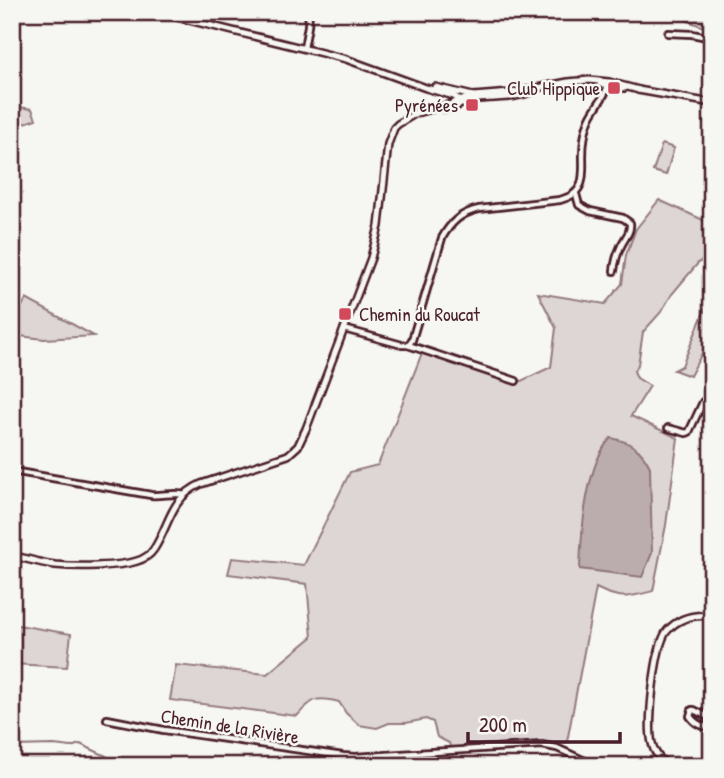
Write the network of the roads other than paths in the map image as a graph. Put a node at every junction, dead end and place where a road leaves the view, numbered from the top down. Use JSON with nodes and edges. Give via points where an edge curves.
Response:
{"nodes":[{"id":1,"x":156,"y":12,"type":"edge"},
{"id":2,"x":309,"y":12,"type":"edge"},
{"id":3,"x":668,"y":33,"type":"dead end"},
{"id":4,"x":712,"y":38,"type":"edge"},
{"id":5,"x":303,"y":48,"type":"junction"},
{"id":6,"x":413,"y":83,"type":"junction"},
{"id":7,"x":608,"y":83,"type":"junction"},
{"id":8,"x":541,"y":88,"type":"junction"},
{"id":9,"x":461,"y":93,"type":"junction"},
{"id":10,"x":447,"y":94,"type":"junction"},
{"id":11,"x":473,"y":96,"type":"junction"},
{"id":12,"x":463,"y":101,"type":"junction"},
{"id":13,"x":712,"y":103,"type":"edge"},
{"id":14,"x":448,"y":105,"type":"junction"},
{"id":15,"x":425,"y":111,"type":"junction"},
{"id":16,"x":575,"y":193,"type":"junction"},
{"id":17,"x":614,"y":271,"type":"dead end"},
{"id":18,"x":344,"y":329,"type":"junction"},
{"id":19,"x":408,"y":345,"type":"junction"},
{"id":20,"x":516,"y":382,"type":"dead end"},
{"id":21,"x":712,"y":402,"type":"edge"},
{"id":22,"x":668,"y":428,"type":"dead end"},
{"id":23,"x":12,"y":471,"type":"edge"},
{"id":24,"x":184,"y":495,"type":"junction"},
{"id":25,"x":12,"y":555,"type":"edge"},
{"id":26,"x":712,"y":616,"type":"edge"},
{"id":27,"x":712,"y":716,"type":"edge"},
{"id":28,"x":107,"y":719,"type":"dead end"},
{"id":29,"x":712,"y":726,"type":"edge"},
{"id":30,"x":596,"y":766,"type":"edge"},
{"id":31,"x":667,"y":766,"type":"edge"}],
"edges":[{"from":1,"to":5,"type":"street"},
{"from":2,"to":5,"type":"street"},
{"from":3,"to":4,"type":"street"},
{"from":5,"to":6,"type":"street"},
{"from":6,"to":9,"type":"street"},
{"from":6,"to":10,"type":"street"},
{"from":7,"to":8,"type":"street","via":[[579,81]]},
{"from":7,"to":13,"type":"street"},
{"from":7,"to":16,"type":"street","via":[[588,123],[583,178]]},
{"from":8,"to":11,"type":"street"},
{"from":8,"to":12,"type":"street","via":[[515,96]]},
{"from":9,"to":11,"type":"street"},
{"from":9,"to":12,"type":"street"},
{"from":10,"to":12,"type":"street"},
{"from":10,"to":14,"type":"street"},
{"from":11,"to":12,"type":"street"},
{"from":12,"to":14,"type":"street"},
{"from":12,"to":15,"type":"street","via":[[450,109]]},
{"from":14,"to":15,"type":"street"},
{"from":15,"to":18,"type":"street","via":[[402,120],[390,137],[375,245]]},
{"from":16,"to":17,"type":"street","via":[[579,205],[630,223]]},
{"from":16,"to":19,"type":"street","via":[[560,200],[479,209],[457,218],[442,238]]},
{"from":18,"to":19,"type":"street"},
{"from":18,"to":24,"type":"street","via":[[295,449],[201,484]]},
{"from":19,"to":20,"type":"street"},
{"from":21,"to":22,"type":"street","via":[[703,402],[689,432]]},
{"from":23,"to":24,"type":"street","via":[[151,495]]},
{"from":24,"to":25,"type":"street","via":[[153,551],[140,561],[66,566]]},
{"from":26,"to":31,"type":"street","via":[[688,617],[664,635],[653,688],[650,735],[655,752]]},
{"from":27,"to":29,"type":"street","via":[[694,710],[690,716],[698,724]]},
{"from":28,"to":30,"type":"street","name":"Chemin de la Rivière","via":[[343,756],[542,746]]}]}
